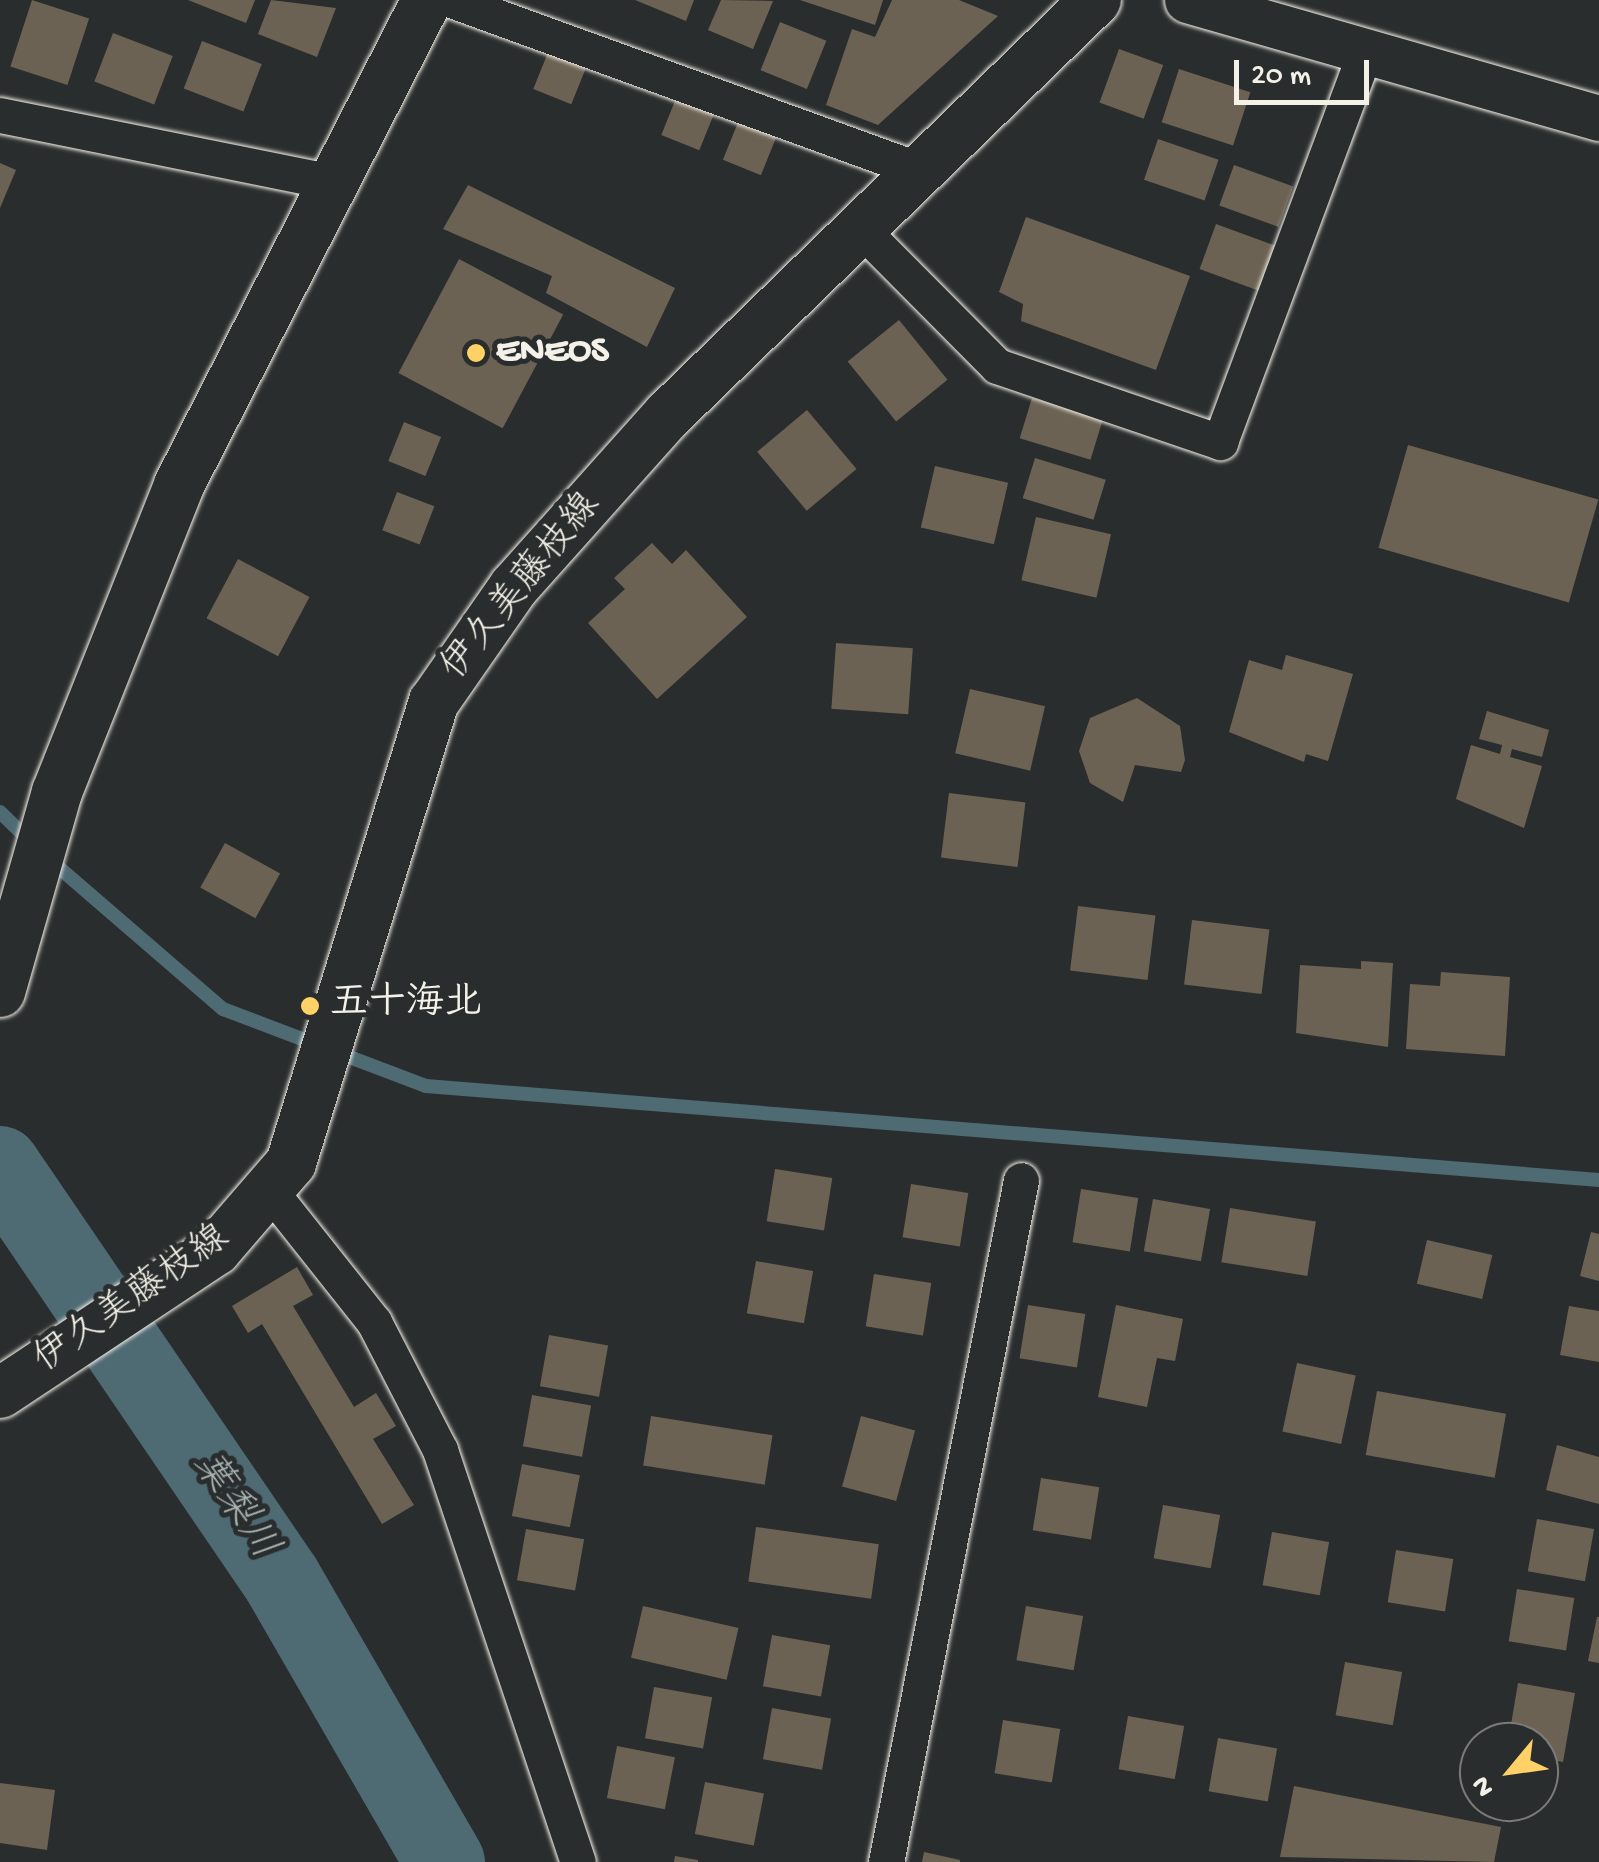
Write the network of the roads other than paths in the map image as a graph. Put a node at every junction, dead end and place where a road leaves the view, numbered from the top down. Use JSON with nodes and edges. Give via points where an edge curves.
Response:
{"nodes":[{"id":1,"x":426,"y":0,"type":"edge"},
{"id":2,"x":451,"y":0,"type":"edge"},
{"id":3,"x":1096,"y":0,"type":"edge"},
{"id":4,"x":1187,"y":0,"type":"edge"},
{"id":5,"x":1366,"y":52,"type":"junction"},
{"id":6,"x":0,"y":114,"type":"edge"},
{"id":7,"x":1599,"y":118,"type":"edge"},
{"id":8,"x":926,"y":172,"type":"junction"},
{"id":9,"x":331,"y":182,"type":"junction"},
{"id":10,"x":865,"y":233,"type":"junction"},
{"id":11,"x":0,"y":992,"type":"edge"},
{"id":12,"x":1022,"y":1180,"type":"dead end"},
{"id":13,"x":271,"y":1192,"type":"junction"},
{"id":14,"x":1,"y":1393,"type":"edge"},
{"id":15,"x":578,"y":1862,"type":"edge"},
{"id":16,"x":886,"y":1862,"type":"edge"}],
"edges":[{"from":1,"to":9,"type":"main road"},
{"from":2,"to":8,"type":"street"},
{"from":3,"to":8,"type":"main road","name":"伊久美藤枝線"},
{"from":4,"to":5,"type":"street"},
{"from":5,"to":7,"type":"street"},
{"from":5,"to":10,"type":"street","via":[[1220,442],[998,366]]},
{"from":6,"to":9,"type":"street"},
{"from":8,"to":10,"type":"main road","name":"伊久美藤枝線"},
{"from":9,"to":11,"type":"main road","via":[[179,485],[57,792]]},
{"from":10,"to":13,"type":"main road","name":"伊久美藤枝線","via":[[668,415],[460,657],[434,702],[377,864],[313,1101]]},
{"from":12,"to":16,"type":"street"},
{"from":13,"to":14,"type":"main road","name":"伊久美藤枝線","via":[[216,1250]]},
{"from":13,"to":15,"type":"street","via":[[374,1322],[440,1450]]}]}
